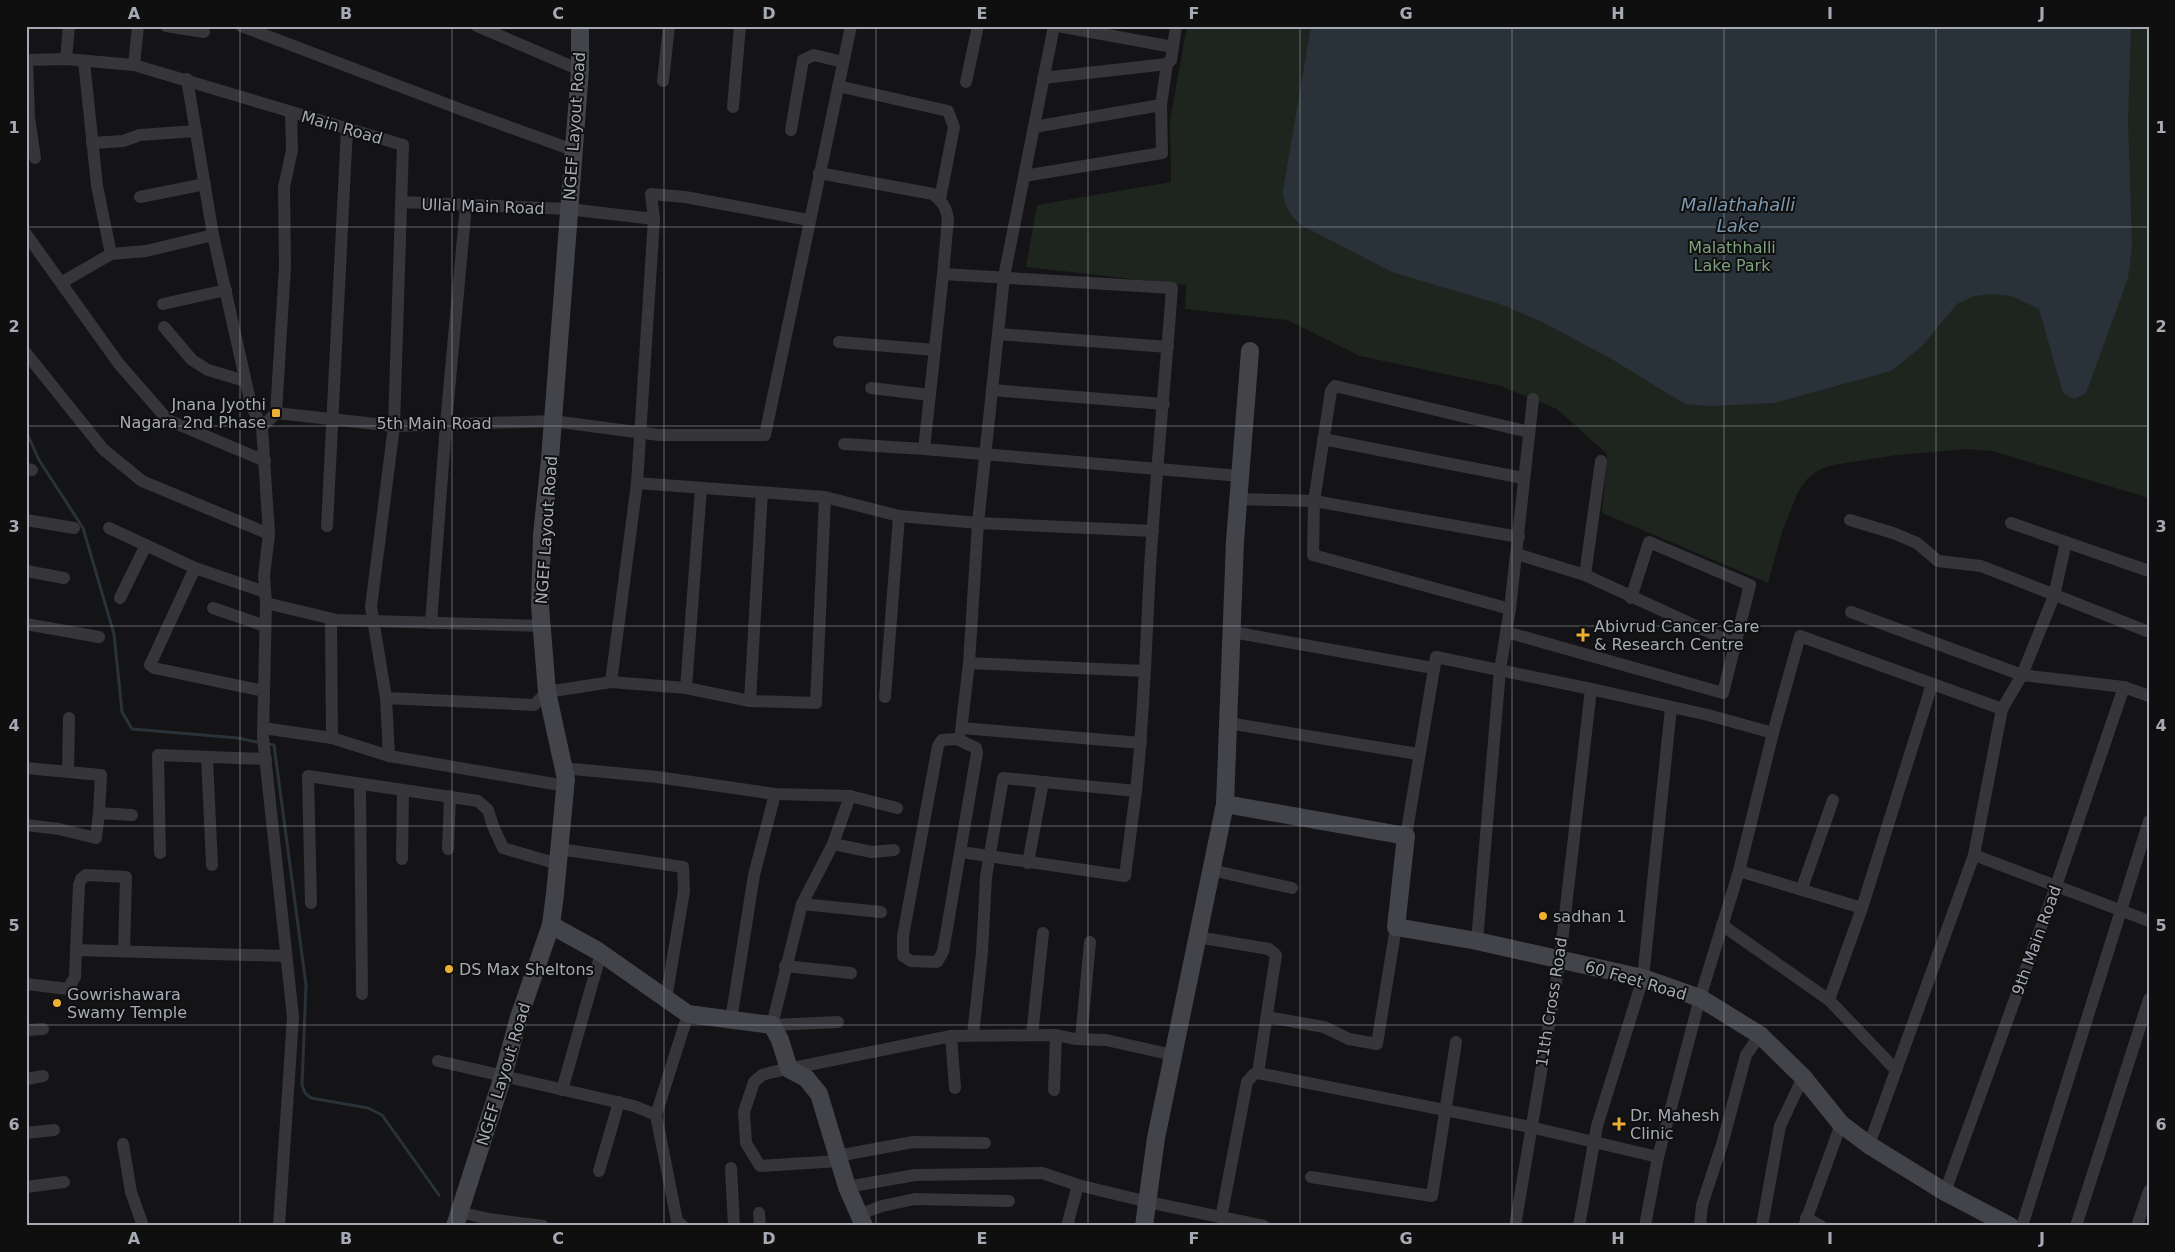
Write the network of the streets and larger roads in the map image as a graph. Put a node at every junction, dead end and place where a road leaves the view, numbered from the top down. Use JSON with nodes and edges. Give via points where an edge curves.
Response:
{"nodes":[{"id":1,"x":69,"y":26,"type":"edge"},
{"id":2,"x":138,"y":26,"type":"edge"},
{"id":3,"x":166,"y":26,"type":"edge"},
{"id":4,"x":241,"y":26,"type":"edge"},
{"id":5,"x":477,"y":26,"type":"edge"},
{"id":6,"x":580,"y":26,"type":"edge"},
{"id":7,"x":669,"y":26,"type":"edge"},
{"id":8,"x":740,"y":26,"type":"edge"},
{"id":9,"x":851,"y":26,"type":"edge"},
{"id":10,"x":978,"y":26,"type":"edge"},
{"id":11,"x":1054,"y":26,"type":"edge"},
{"id":12,"x":1058,"y":26,"type":"edge"},
{"id":13,"x":1176,"y":26,"type":"edge"},
{"id":14,"x":204,"y":32,"type":"dead end"},
{"id":15,"x":1119,"y":32,"type":"edge"},
{"id":16,"x":1172,"y":47,"type":"junction"},
{"id":17,"x":66,"y":59,"type":"junction"},
{"id":18,"x":27,"y":60,"type":"edge"},
{"id":19,"x":84,"y":61,"type":"junction"},
{"id":20,"x":843,"y":62,"type":"junction"},
{"id":21,"x":134,"y":64,"type":"junction"},
{"id":22,"x":1166,"y":64,"type":"junction"},
{"id":23,"x":580,"y":70,"type":"junction"},
{"id":24,"x":1044,"y":78,"type":"junction"},
{"id":25,"x":187,"y":79,"type":"junction"},
{"id":26,"x":663,"y":81,"type":"dead end"},
{"id":27,"x":966,"y":82,"type":"dead end"},
{"id":28,"x":838,"y":86,"type":"junction"},
{"id":29,"x":1161,"y":105,"type":"junction"},
{"id":30,"x":733,"y":107,"type":"dead end"},
{"id":31,"x":291,"y":112,"type":"junction"},
{"id":32,"x":28,"y":116,"type":"edge"},
{"id":33,"x":1034,"y":127,"type":"junction"},
{"id":34,"x":347,"y":128,"type":"junction"},
{"id":35,"x":792,"y":130,"type":"dead end"},
{"id":36,"x":196,"y":131,"type":"junction"},
{"id":37,"x":92,"y":143,"type":"junction"},
{"id":38,"x":573,"y":150,"type":"junction"},
{"id":39,"x":34,"y":158,"type":"dead end"},
{"id":40,"x":819,"y":173,"type":"junction"},
{"id":41,"x":1024,"y":176,"type":"junction"},
{"id":42,"x":205,"y":184,"type":"junction"},
{"id":43,"x":140,"y":197,"type":"dead end"},
{"id":44,"x":940,"y":199,"type":"junction"},
{"id":45,"x":401,"y":202,"type":"junction"},
{"id":46,"x":466,"y":205,"type":"junction"},
{"id":47,"x":568,"y":209,"type":"junction"},
{"id":48,"x":654,"y":219,"type":"junction"},
{"id":49,"x":809,"y":220,"type":"junction"},
{"id":50,"x":26,"y":234,"type":"edge"},
{"id":51,"x":213,"y":234,"type":"junction"},
{"id":52,"x":111,"y":254,"type":"junction"},
{"id":53,"x":943,"y":274,"type":"junction"},
{"id":54,"x":1004,"y":277,"type":"junction"},
{"id":55,"x":64,"y":285,"type":"junction"},
{"id":56,"x":226,"y":290,"type":"junction"},
{"id":57,"x":163,"y":304,"type":"dead end"},
{"id":58,"x":164,"y":327,"type":"dead end"},
{"id":59,"x":998,"y":334,"type":"junction"},
{"id":60,"x":839,"y":342,"type":"dead end"},
{"id":61,"x":1168,"y":347,"type":"junction"},
{"id":62,"x":935,"y":350,"type":"junction"},
{"id":63,"x":1250,"y":351,"type":"dead end"},
{"id":64,"x":26,"y":354,"type":"edge"},
{"id":65,"x":246,"y":381,"type":"junction"},
{"id":66,"x":871,"y":388,"type":"dead end"},
{"id":67,"x":992,"y":390,"type":"junction"},
{"id":68,"x":930,"y":395,"type":"junction"},
{"id":69,"x":1533,"y":399,"type":"dead end"},
{"id":70,"x":1164,"y":404,"type":"junction"},
{"id":71,"x":276,"y":413,"type":"junction"},
{"id":72,"x":331,"y":419,"type":"junction"},
{"id":73,"x":553,"y":421,"type":"junction"},
{"id":74,"x":446,"y":424,"type":"junction"},
{"id":75,"x":394,"y":426,"type":"junction"},
{"id":76,"x":262,"y":427,"type":"junction"},
{"id":77,"x":639,"y":432,"type":"junction"},
{"id":78,"x":1528,"y":432,"type":"junction"},
{"id":79,"x":1324,"y":439,"type":"junction"},
{"id":80,"x":844,"y":444,"type":"dead end"},
{"id":81,"x":924,"y":449,"type":"junction"},
{"id":82,"x":986,"y":455,"type":"junction"},
{"id":83,"x":264,"y":461,"type":"junction"},
{"id":84,"x":1601,"y":461,"type":"dead end"},
{"id":85,"x":1157,"y":468,"type":"junction"},
{"id":86,"x":1240,"y":476,"type":"junction"},
{"id":87,"x":1523,"y":478,"type":"junction"},
{"id":88,"x":637,"y":484,"type":"junction"},
{"id":89,"x":701,"y":488,"type":"junction"},
{"id":90,"x":762,"y":492,"type":"junction"},
{"id":91,"x":825,"y":497,"type":"junction"},
{"id":92,"x":1239,"y":499,"type":"junction"},
{"id":93,"x":1314,"y":501,"type":"junction"},
{"id":94,"x":899,"y":516,"type":"junction"},
{"id":95,"x":26,"y":520,"type":"edge"},
{"id":96,"x":1850,"y":520,"type":"dead end"},
{"id":97,"x":978,"y":523,"type":"junction"},
{"id":98,"x":2011,"y":523,"type":"dead end"},
{"id":99,"x":327,"y":526,"type":"dead end"},
{"id":100,"x":74,"y":528,"type":"dead end"},
{"id":101,"x":108,"y":528,"type":"dead end"},
{"id":102,"x":1153,"y":531,"type":"junction"},
{"id":103,"x":269,"y":534,"type":"junction"},
{"id":104,"x":1519,"y":537,"type":"junction"},
{"id":105,"x":2066,"y":542,"type":"junction"},
{"id":106,"x":146,"y":545,"type":"junction"},
{"id":107,"x":1517,"y":554,"type":"junction"},
{"id":108,"x":195,"y":568,"type":"junction"},
{"id":109,"x":2149,"y":571,"type":"edge"},
{"id":110,"x":26,"y":572,"type":"edge"},
{"id":111,"x":1585,"y":575,"type":"junction"},
{"id":112,"x":64,"y":578,"type":"dead end"},
{"id":113,"x":2054,"y":596,"type":"junction"},
{"id":114,"x":120,"y":598,"type":"dead end"},
{"id":115,"x":265,"y":598,"type":"junction"},
{"id":116,"x":1631,"y":598,"type":"junction"},
{"id":117,"x":213,"y":608,"type":"dead end"},
{"id":118,"x":1510,"y":609,"type":"junction"},
{"id":119,"x":1851,"y":612,"type":"dead end"},
{"id":120,"x":331,"y":619,"type":"junction"},
{"id":121,"x":372,"y":622,"type":"junction"},
{"id":122,"x":431,"y":623,"type":"junction"},
{"id":123,"x":26,"y":624,"type":"edge"},
{"id":124,"x":265,"y":626,"type":"junction"},
{"id":125,"x":542,"y":626,"type":"junction"},
{"id":126,"x":1232,"y":632,"type":"junction"},
{"id":127,"x":1506,"y":632,"type":"junction"},
{"id":128,"x":2149,"y":632,"type":"edge"},
{"id":129,"x":99,"y":637,"type":"dead end"},
{"id":130,"x":1735,"y":644,"type":"junction"},
{"id":131,"x":968,"y":663,"type":"junction"},
{"id":132,"x":1433,"y":668,"type":"junction"},
{"id":133,"x":1500,"y":670,"type":"junction"},
{"id":134,"x":1144,"y":671,"type":"junction"},
{"id":135,"x":2022,"y":675,"type":"junction"},
{"id":136,"x":611,"y":682,"type":"junction"},
{"id":137,"x":1932,"y":684,"type":"junction"},
{"id":138,"x":2124,"y":687,"type":"junction"},
{"id":139,"x":686,"y":688,"type":"junction"},
{"id":140,"x":1591,"y":689,"type":"junction"},
{"id":141,"x":264,"y":691,"type":"junction"},
{"id":142,"x":547,"y":692,"type":"junction"},
{"id":143,"x":2149,"y":696,"type":"edge"},
{"id":144,"x":885,"y":697,"type":"dead end"},
{"id":145,"x":386,"y":698,"type":"junction"},
{"id":146,"x":750,"y":702,"type":"junction"},
{"id":147,"x":1671,"y":708,"type":"junction"},
{"id":148,"x":2002,"y":709,"type":"junction"},
{"id":149,"x":69,"y":718,"type":"dead end"},
{"id":150,"x":1228,"y":724,"type":"junction"},
{"id":151,"x":960,"y":733,"type":"junction"},
{"id":152,"x":1773,"y":733,"type":"junction"},
{"id":153,"x":332,"y":738,"type":"junction"},
{"id":154,"x":1141,"y":742,"type":"junction"},
{"id":155,"x":264,"y":743,"type":"junction"},
{"id":156,"x":1418,"y":754,"type":"junction"},
{"id":157,"x":389,"y":756,"type":"junction"},
{"id":158,"x":208,"y":757,"type":"junction"},
{"id":159,"x":26,"y":768,"type":"edge"},
{"id":160,"x":563,"y":768,"type":"junction"},
{"id":161,"x":68,"y":772,"type":"junction"},
{"id":162,"x":1043,"y":782,"type":"junction"},
{"id":163,"x":360,"y":785,"type":"junction"},
{"id":164,"x":566,"y":786,"type":"junction"},
{"id":165,"x":403,"y":790,"type":"junction"},
{"id":166,"x":1136,"y":791,"type":"junction"},
{"id":167,"x":775,"y":794,"type":"junction"},
{"id":168,"x":450,"y":796,"type":"junction"},
{"id":169,"x":850,"y":796,"type":"junction"},
{"id":170,"x":1833,"y":800,"type":"dead end"},
{"id":171,"x":1225,"y":804,"type":"junction"},
{"id":172,"x":898,"y":808,"type":"dead end"},
{"id":173,"x":99,"y":813,"type":"junction"},
{"id":174,"x":132,"y":815,"type":"dead end"},
{"id":175,"x":2149,"y":821,"type":"edge"},
{"id":176,"x":26,"y":825,"type":"edge"},
{"id":177,"x":1406,"y":836,"type":"junction"},
{"id":178,"x":833,"y":844,"type":"junction"},
{"id":179,"x":448,"y":849,"type":"dead end"},
{"id":180,"x":894,"y":850,"type":"dead end"},
{"id":181,"x":160,"y":852,"type":"dead end"},
{"id":182,"x":968,"y":853,"type":"dead end"},
{"id":183,"x":989,"y":855,"type":"junction"},
{"id":184,"x":1974,"y":855,"type":"junction"},
{"id":185,"x":559,"y":856,"type":"junction"},
{"id":186,"x":402,"y":859,"type":"dead end"},
{"id":187,"x":1028,"y":863,"type":"junction"},
{"id":188,"x":212,"y":865,"type":"dead end"},
{"id":189,"x":1211,"y":870,"type":"junction"},
{"id":190,"x":1739,"y":871,"type":"junction"},
{"id":191,"x":2056,"y":886,"type":"junction"},
{"id":192,"x":1292,"y":888,"type":"dead end"},
{"id":193,"x":1802,"y":888,"type":"junction"},
{"id":194,"x":311,"y":903,"type":"dead end"},
{"id":195,"x":802,"y":904,"type":"junction"},
{"id":196,"x":1862,"y":908,"type":"junction"},
{"id":197,"x":2120,"y":910,"type":"junction"},
{"id":198,"x":881,"y":912,"type":"dead end"},
{"id":199,"x":2149,"y":921,"type":"edge"},
{"id":200,"x":551,"y":925,"type":"junction"},
{"id":201,"x":1722,"y":925,"type":"junction"},
{"id":202,"x":1396,"y":927,"type":"junction"},
{"id":203,"x":1043,"y":933,"type":"dead end"},
{"id":204,"x":1197,"y":937,"type":"junction"},
{"id":205,"x":1477,"y":941,"type":"junction"},
{"id":206,"x":1090,"y":942,"type":"dead end"},
{"id":207,"x":76,"y":950,"type":"junction"},
{"id":208,"x":124,"y":951,"type":"junction"},
{"id":209,"x":601,"y":953,"type":"junction"},
{"id":210,"x":286,"y":956,"type":"junction"},
{"id":211,"x":1560,"y":959,"type":"junction"},
{"id":212,"x":785,"y":966,"type":"junction"},
{"id":213,"x":851,"y":973,"type":"dead end"},
{"id":214,"x":1644,"y":978,"type":"junction"},
{"id":215,"x":26,"y":984,"type":"edge"},
{"id":216,"x":362,"y":994,"type":"dead end"},
{"id":217,"x":1700,"y":998,"type":"junction"},
{"id":218,"x":666,"y":999,"type":"junction"},
{"id":219,"x":2149,"y":999,"type":"edge"},
{"id":220,"x":1829,"y":1000,"type":"junction"},
{"id":221,"x":688,"y":1014,"type":"junction"},
{"id":222,"x":1267,"y":1017,"type":"junction"},
{"id":223,"x":731,"y":1020,"type":"junction"},
{"id":224,"x":838,"y":1022,"type":"dead end"},
{"id":225,"x":772,"y":1024,"type":"junction"},
{"id":226,"x":43,"y":1029,"type":"dead end"},
{"id":227,"x":26,"y":1030,"type":"edge"},
{"id":228,"x":973,"y":1035,"type":"junction"},
{"id":229,"x":1032,"y":1035,"type":"junction"},
{"id":230,"x":1056,"y":1035,"type":"junction"},
{"id":231,"x":1760,"y":1035,"type":"junction"},
{"id":232,"x":951,"y":1036,"type":"junction"},
{"id":233,"x":1081,"y":1039,"type":"junction"},
{"id":234,"x":1456,"y":1042,"type":"dead end"},
{"id":235,"x":1173,"y":1055,"type":"junction"},
{"id":236,"x":438,"y":1061,"type":"dead end"},
{"id":237,"x":788,"y":1070,"type":"junction"},
{"id":238,"x":1896,"y":1070,"type":"junction"},
{"id":239,"x":1258,"y":1073,"type":"junction"},
{"id":240,"x":43,"y":1076,"type":"dead end"},
{"id":241,"x":503,"y":1076,"type":"junction"},
{"id":242,"x":1803,"y":1077,"type":"junction"},
{"id":243,"x":26,"y":1079,"type":"edge"},
{"id":244,"x":954,"y":1088,"type":"dead end"},
{"id":245,"x":562,"y":1090,"type":"junction"},
{"id":246,"x":1054,"y":1090,"type":"dead end"},
{"id":247,"x":619,"y":1102,"type":"junction"},
{"id":248,"x":1446,"y":1111,"type":"junction"},
{"id":249,"x":656,"y":1115,"type":"junction"},
{"id":250,"x":1840,"y":1124,"type":"junction"},
{"id":251,"x":1530,"y":1127,"type":"junction"},
{"id":252,"x":54,"y":1130,"type":"dead end"},
{"id":253,"x":26,"y":1134,"type":"edge"},
{"id":254,"x":984,"y":1143,"type":"dead end"},
{"id":255,"x":124,"y":1144,"type":"dead end"},
{"id":256,"x":1594,"y":1144,"type":"junction"},
{"id":257,"x":1869,"y":1145,"type":"junction"},
{"id":258,"x":1658,"y":1157,"type":"junction"},
{"id":259,"x":838,"y":1159,"type":"junction"},
{"id":260,"x":731,"y":1168,"type":"dead end"},
{"id":261,"x":599,"y":1171,"type":"dead end"},
{"id":262,"x":1311,"y":1177,"type":"dead end"},
{"id":263,"x":64,"y":1182,"type":"dead end"},
{"id":264,"x":1078,"y":1185,"type":"junction"},
{"id":265,"x":26,"y":1187,"type":"edge"},
{"id":266,"x":847,"y":1187,"type":"junction"},
{"id":267,"x":2149,"y":1191,"type":"edge"},
{"id":268,"x":1945,"y":1192,"type":"junction"},
{"id":269,"x":1009,"y":1201,"type":"dead end"},
{"id":270,"x":1148,"y":1202,"type":"junction"},
{"id":271,"x":1221,"y":1218,"type":"junction"},
{"id":272,"x":457,"y":1219,"type":"edge"},
{"id":273,"x":861,"y":1221,"type":"edge"},
{"id":274,"x":1805,"y":1222,"type":"edge"},
{"id":275,"x":140,"y":1224,"type":"edge"},
{"id":276,"x":279,"y":1226,"type":"edge"},
{"id":277,"x":543,"y":1226,"type":"edge"},
{"id":278,"x":683,"y":1226,"type":"edge"},
{"id":279,"x":734,"y":1226,"type":"edge"},
{"id":280,"x":1067,"y":1226,"type":"edge"},
{"id":281,"x":1144,"y":1226,"type":"edge"},
{"id":282,"x":1264,"y":1226,"type":"edge"},
{"id":283,"x":1514,"y":1226,"type":"edge"},
{"id":284,"x":1579,"y":1226,"type":"edge"},
{"id":285,"x":1645,"y":1226,"type":"edge"},
{"id":286,"x":1700,"y":1226,"type":"edge"},
{"id":287,"x":1762,"y":1226,"type":"edge"},
{"id":288,"x":1821,"y":1226,"type":"edge"},
{"id":289,"x":2010,"y":1226,"type":"edge"},
{"id":290,"x":2022,"y":1226,"type":"edge"},
{"id":291,"x":2076,"y":1226,"type":"edge"},
{"id":292,"x":2137,"y":1226,"type":"edge"}],
"edges":[{"from":1,"to":17,"type":"street"},
{"from":2,"to":21,"type":"street"},
{"from":3,"to":14,"type":"street"},
{"from":4,"to":38,"type":"street"},
{"from":5,"to":23,"type":"street"},
{"from":6,"to":23,"type":"street","name":"NGEF Layout Road"},
{"from":7,"to":26,"type":"street"},
{"from":8,"to":30,"type":"street"},
{"from":9,"to":20,"type":"street"},
{"from":10,"to":27,"type":"street"},
{"from":11,"to":24,"type":"street"},
{"from":12,"to":15,"type":"street"},
{"from":13,"to":16,"type":"street"},
{"from":15,"to":16,"type":"street"},
{"from":16,"to":22,"type":"street","via":[[1171,60]]},
{"from":17,"to":18,"type":"street"},
{"from":17,"to":19,"type":"street"},
{"from":18,"to":32,"type":"street"},
{"from":19,"to":21,"type":"street"},
{"from":19,"to":37,"type":"street"},
{"from":20,"to":28,"type":"street"},
{"from":20,"to":35,"type":"street","via":[[814,55],[803,60]]},
{"from":21,"to":25,"type":"street"},
{"from":22,"to":24,"type":"street"},
{"from":22,"to":29,"type":"street"},
{"from":23,"to":38,"type":"street","name":"NGEF Layout Road"},
{"from":24,"to":33,"type":"street"},
{"from":25,"to":31,"type":"street","name":"Main Road"},
{"from":25,"to":36,"type":"street"},
{"from":28,"to":40,"type":"street"},
{"from":28,"to":44,"type":"street","via":[[948,111],[954,127]]},
{"from":29,"to":33,"type":"street"},
{"from":29,"to":41,"type":"street","via":[[1162,152]]},
{"from":31,"to":34,"type":"street","name":"Main Road"},
{"from":31,"to":71,"type":"street","via":[[292,150],[284,187],[284,266]]},
{"from":32,"to":39,"type":"street"},
{"from":33,"to":41,"type":"street"},
{"from":34,"to":45,"type":"street","name":"Main Road","via":[[403,145]]},
{"from":34,"to":72,"type":"street"},
{"from":36,"to":37,"type":"street"},
{"from":36,"to":42,"type":"street"},
{"from":37,"to":52,"type":"street"},
{"from":38,"to":47,"type":"street","name":"NGEF Layout Road"},
{"from":40,"to":44,"type":"street","via":[[933,194]]},
{"from":40,"to":49,"type":"street"},
{"from":41,"to":54,"type":"street"},
{"from":42,"to":43,"type":"street"},
{"from":42,"to":51,"type":"street"},
{"from":44,"to":53,"type":"street","via":[[948,219]]},
{"from":45,"to":46,"type":"street","name":"Ullal Main Road"},
{"from":45,"to":75,"type":"street"},
{"from":46,"to":47,"type":"street","name":"Ullal Main Road"},
{"from":46,"to":74,"type":"street"},
{"from":47,"to":48,"type":"street","name":"Ullal Main Road"},
{"from":47,"to":73,"type":"street","name":"NGEF Layout Road"},
{"from":48,"to":49,"type":"street","via":[[651,194],[685,197]]},
{"from":48,"to":77,"type":"street"},
{"from":49,"to":77,"type":"street","name":"5th Main Road","via":[[765,435],[659,436]]},
{"from":50,"to":55,"type":"street"},
{"from":51,"to":52,"type":"street","via":[[146,251]]},
{"from":51,"to":56,"type":"street"},
{"from":52,"to":55,"type":"street","via":[[66,280]]},
{"from":53,"to":54,"type":"street"},
{"from":53,"to":62,"type":"street"},
{"from":54,"to":59,"type":"street"},
{"from":54,"to":61,"type":"street","via":[[1172,288]]},
{"from":55,"to":83,"type":"street","via":[[119,364],[168,420]]},
{"from":56,"to":57,"type":"street"},
{"from":56,"to":65,"type":"street"},
{"from":58,"to":65,"type":"street","via":[[192,360],[208,370]]},
{"from":59,"to":61,"type":"street"},
{"from":59,"to":67,"type":"street"},
{"from":60,"to":62,"type":"street"},
{"from":61,"to":70,"type":"street"},
{"from":62,"to":68,"type":"street"},
{"from":63,"to":86,"type":"street"},
{"from":64,"to":103,"type":"street","via":[[103,449],[142,481]]},
{"from":65,"to":76,"type":"street","via":[[251,405]]},
{"from":66,"to":68,"type":"street"},
{"from":67,"to":70,"type":"street"},
{"from":67,"to":82,"type":"street"},
{"from":68,"to":81,"type":"street"},
{"from":69,"to":78,"type":"street"},
{"from":70,"to":85,"type":"street"},
{"from":71,"to":72,"type":"street","name":"5th Main Road"},
{"from":71,"to":76,"type":"street"},
{"from":72,"to":75,"type":"street","name":"5th Main Road"},
{"from":72,"to":99,"type":"street"},
{"from":73,"to":74,"type":"street","name":"5th Main Road"},
{"from":73,"to":77,"type":"street","name":"5th Main Road"},
{"from":73,"to":125,"type":"street","name":"NGEF Layout Road","via":[[542,535]]},
{"from":74,"to":75,"type":"street","name":"5th Main Road"},
{"from":74,"to":122,"type":"street"},
{"from":75,"to":121,"type":"street","via":[[371,607]]},
{"from":76,"to":83,"type":"street"},
{"from":77,"to":88,"type":"street"},
{"from":78,"to":79,"type":"street","via":[[1335,386],[1331,391]]},
{"from":78,"to":87,"type":"street"},
{"from":79,"to":87,"type":"street"},
{"from":79,"to":93,"type":"street"},
{"from":80,"to":81,"type":"street"},
{"from":81,"to":82,"type":"street"},
{"from":82,"to":85,"type":"street"},
{"from":82,"to":97,"type":"street"},
{"from":83,"to":103,"type":"street"},
{"from":84,"to":111,"type":"street"},
{"from":85,"to":86,"type":"street"},
{"from":85,"to":102,"type":"street"},
{"from":86,"to":92,"type":"street"},
{"from":87,"to":104,"type":"street"},
{"from":88,"to":89,"type":"street"},
{"from":88,"to":136,"type":"street"},
{"from":89,"to":90,"type":"street"},
{"from":89,"to":139,"type":"street"},
{"from":90,"to":91,"type":"street"},
{"from":90,"to":146,"type":"street"},
{"from":91,"to":94,"type":"street"},
{"from":91,"to":146,"type":"street","via":[[816,703]]},
{"from":92,"to":93,"type":"street"},
{"from":92,"to":126,"type":"street"},
{"from":93,"to":104,"type":"street"},
{"from":93,"to":118,"type":"street","via":[[1313,555]]},
{"from":94,"to":97,"type":"street"},
{"from":94,"to":144,"type":"street"},
{"from":95,"to":100,"type":"street"},
{"from":96,"to":113,"type":"street","via":[[1917,543],[1938,561],[1981,566]]},
{"from":97,"to":102,"type":"street"},
{"from":97,"to":131,"type":"street"},
{"from":98,"to":105,"type":"street"},
{"from":101,"to":106,"type":"street"},
{"from":102,"to":134,"type":"street"},
{"from":103,"to":115,"type":"street"},
{"from":104,"to":107,"type":"street"},
{"from":105,"to":109,"type":"street"},
{"from":105,"to":113,"type":"street"},
{"from":106,"to":108,"type":"street"},
{"from":106,"to":114,"type":"street"},
{"from":107,"to":111,"type":"street"},
{"from":107,"to":118,"type":"street"},
{"from":108,"to":115,"type":"street"},
{"from":108,"to":141,"type":"street","via":[[150,665]]},
{"from":110,"to":112,"type":"street"},
{"from":111,"to":116,"type":"street"},
{"from":113,"to":128,"type":"street"},
{"from":113,"to":135,"type":"street"},
{"from":115,"to":120,"type":"street"},
{"from":115,"to":124,"type":"street"},
{"from":116,"to":130,"type":"street"},
{"from":116,"to":130,"type":"street","via":[[1650,542],[1750,585]]},
{"from":117,"to":124,"type":"street"},
{"from":118,"to":127,"type":"street"},
{"from":119,"to":135,"type":"street"},
{"from":120,"to":121,"type":"street"},
{"from":120,"to":153,"type":"street"},
{"from":121,"to":122,"type":"street"},
{"from":121,"to":145,"type":"street"},
{"from":122,"to":125,"type":"street"},
{"from":123,"to":129,"type":"street"},
{"from":124,"to":141,"type":"street"},
{"from":125,"to":142,"type":"street","name":"NGEF Layout Road"},
{"from":126,"to":132,"type":"street"},
{"from":126,"to":150,"type":"street"},
{"from":127,"to":130,"type":"street","via":[[1724,694]]},
{"from":127,"to":133,"type":"street"},
{"from":131,"to":134,"type":"street"},
{"from":131,"to":151,"type":"street"},
{"from":132,"to":133,"type":"street","via":[[1436,657]]},
{"from":132,"to":156,"type":"street"},
{"from":133,"to":140,"type":"street"},
{"from":133,"to":205,"type":"street"},
{"from":134,"to":154,"type":"street"},
{"from":135,"to":138,"type":"street"},
{"from":135,"to":148,"type":"street"},
{"from":136,"to":139,"type":"street"},
{"from":136,"to":142,"type":"street"},
{"from":137,"to":148,"type":"street"},
{"from":137,"to":152,"type":"street","via":[[1800,636]]},
{"from":137,"to":196,"type":"street"},
{"from":138,"to":143,"type":"street"},
{"from":138,"to":191,"type":"street","name":"9th Main Road"},
{"from":139,"to":146,"type":"street"},
{"from":140,"to":147,"type":"street"},
{"from":140,"to":211,"type":"street","name":"11th Cross Road"},
{"from":141,"to":155,"type":"street"},
{"from":142,"to":145,"type":"street","via":[[534,704]]},
{"from":142,"to":160,"type":"street","name":"NGEF Layout Road"},
{"from":145,"to":157,"type":"street"},
{"from":147,"to":152,"type":"street"},
{"from":147,"to":214,"type":"street"},
{"from":148,"to":184,"type":"street"},
{"from":149,"to":161,"type":"street"},
{"from":150,"to":156,"type":"street"},
{"from":150,"to":171,"type":"street"},
{"from":151,"to":151,"type":"street","via":[[978,753],[944,952],[937,962],[910,961],[903,956],[903,936],[938,746],[942,740]]},
{"from":151,"to":154,"type":"street"},
{"from":152,"to":190,"type":"street"},
{"from":153,"to":155,"type":"street"},
{"from":153,"to":157,"type":"street"},
{"from":154,"to":166,"type":"street"},
{"from":155,"to":158,"type":"street"},
{"from":155,"to":210,"type":"street"},
{"from":156,"to":177,"type":"street"},
{"from":157,"to":164,"type":"street"},
{"from":158,"to":181,"type":"street","via":[[158,755]]},
{"from":158,"to":188,"type":"street"},
{"from":159,"to":161,"type":"street"},
{"from":160,"to":164,"type":"street","name":"NGEF Layout Road"},
{"from":160,"to":167,"type":"street","via":[[657,777]]},
{"from":161,"to":173,"type":"street","via":[[101,776]]},
{"from":162,"to":166,"type":"street"},
{"from":162,"to":183,"type":"street","via":[[1002,778]]},
{"from":162,"to":187,"type":"street"},
{"from":163,"to":165,"type":"street"},
{"from":163,"to":194,"type":"street","via":[[308,776]]},
{"from":163,"to":216,"type":"street"},
{"from":164,"to":185,"type":"street","name":"NGEF Layout Road"},
{"from":165,"to":168,"type":"street"},
{"from":165,"to":186,"type":"street"},
{"from":166,"to":187,"type":"street","via":[[1125,876]]},
{"from":167,"to":169,"type":"street"},
{"from":167,"to":223,"type":"street","via":[[754,875]]},
{"from":168,"to":179,"type":"street"},
{"from":168,"to":185,"type":"street","via":[[478,801],[488,810],[503,848]]},
{"from":169,"to":172,"type":"street"},
{"from":169,"to":178,"type":"street"},
{"from":170,"to":193,"type":"street"},
{"from":171,"to":177,"type":"street"},
{"from":171,"to":189,"type":"street"},
{"from":173,"to":174,"type":"street"},
{"from":173,"to":176,"type":"street","via":[[96,838]]},
{"from":175,"to":197,"type":"street"},
{"from":177,"to":202,"type":"street"},
{"from":178,"to":180,"type":"street","via":[[872,852]]},
{"from":178,"to":195,"type":"street"},
{"from":182,"to":183,"type":"street"},
{"from":183,"to":187,"type":"street"},
{"from":183,"to":228,"type":"street"},
{"from":184,"to":191,"type":"street"},
{"from":184,"to":238,"type":"street"},
{"from":185,"to":200,"type":"street","name":"NGEF Layout Road"},
{"from":185,"to":218,"type":"street","via":[[683,866],[684,891]]},
{"from":189,"to":192,"type":"street"},
{"from":189,"to":204,"type":"street"},
{"from":190,"to":193,"type":"street"},
{"from":190,"to":201,"type":"street"},
{"from":191,"to":197,"type":"street"},
{"from":191,"to":268,"type":"street","name":"9th Main Road"},
{"from":193,"to":196,"type":"street"},
{"from":195,"to":198,"type":"street"},
{"from":195,"to":212,"type":"street"},
{"from":196,"to":220,"type":"street"},
{"from":197,"to":199,"type":"street"},
{"from":197,"to":290,"type":"street"},
{"from":200,"to":209,"type":"street"},
{"from":200,"to":241,"type":"street","name":"NGEF Layout Road","via":[[519,1017]]},
{"from":201,"to":217,"type":"street"},
{"from":201,"to":220,"type":"street"},
{"from":202,"to":205,"type":"street","name":"60 Feet Road"},
{"from":202,"to":222,"type":"street","via":[[1377,1044],[1349,1039],[1324,1027]]},
{"from":203,"to":229,"type":"street"},
{"from":204,"to":222,"type":"street","via":[[1276,954]]},
{"from":204,"to":235,"type":"street"},
{"from":205,"to":211,"type":"street","name":"60 Feet Road"},
{"from":206,"to":233,"type":"street"},
{"from":207,"to":208,"type":"street"},
{"from":207,"to":208,"type":"street","via":[[79,885],[86,875],[126,877]]},
{"from":207,"to":215,"type":"street","via":[[75,977],[68,990]]},
{"from":208,"to":210,"type":"street"},
{"from":209,"to":218,"type":"street"},
{"from":209,"to":245,"type":"street"},
{"from":210,"to":276,"type":"street","via":[[293,1017]]},
{"from":211,"to":214,"type":"street","name":"60 Feet Road"},
{"from":211,"to":251,"type":"street","name":"11th Cross Road"},
{"from":212,"to":213,"type":"street"},
{"from":212,"to":225,"type":"street"},
{"from":214,"to":217,"type":"street","name":"60 Feet Road"},
{"from":214,"to":256,"type":"street"},
{"from":217,"to":231,"type":"street","name":"60 Feet Road"},
{"from":217,"to":258,"type":"street"},
{"from":218,"to":221,"type":"street"},
{"from":219,"to":291,"type":"street"},
{"from":220,"to":238,"type":"street"},
{"from":221,"to":223,"type":"street"},
{"from":221,"to":249,"type":"street"},
{"from":222,"to":239,"type":"street"},
{"from":223,"to":225,"type":"street"},
{"from":224,"to":225,"type":"street"},
{"from":225,"to":237,"type":"street"},
{"from":226,"to":227,"type":"street"},
{"from":228,"to":229,"type":"street"},
{"from":228,"to":232,"type":"street"},
{"from":229,"to":230,"type":"street"},
{"from":230,"to":233,"type":"street"},
{"from":230,"to":246,"type":"street"},
{"from":231,"to":242,"type":"street","name":"60 Feet Road"},
{"from":231,"to":286,"type":"street","via":[[1746,1055],[1702,1205]]},
{"from":232,"to":237,"type":"street"},
{"from":232,"to":244,"type":"street"},
{"from":233,"to":235,"type":"street","via":[[1106,1040]]},
{"from":234,"to":248,"type":"street"},
{"from":235,"to":270,"type":"street","via":[[1156,1138]]},
{"from":236,"to":241,"type":"street"},
{"from":237,"to":259,"type":"street","via":[[806,1078],[819,1094]]},
{"from":237,"to":259,"type":"street","via":[[762,1075],[754,1082],[744,1112],[746,1143],[760,1166]]},
{"from":238,"to":257,"type":"street"},
{"from":239,"to":248,"type":"street"},
{"from":239,"to":271,"type":"street","via":[[1247,1082]]},
{"from":240,"to":243,"type":"street"},
{"from":241,"to":245,"type":"street"},
{"from":241,"to":272,"type":"street","name":"NGEF Layout Road"},
{"from":242,"to":250,"type":"street","name":"60 Feet Road"},
{"from":242,"to":287,"type":"street","via":[[1780,1126]]},
{"from":245,"to":247,"type":"street"},
{"from":247,"to":249,"type":"street"},
{"from":247,"to":261,"type":"street"},
{"from":248,"to":251,"type":"street"},
{"from":248,"to":262,"type":"street","via":[[1432,1196]]},
{"from":249,"to":278,"type":"street","via":[[677,1221]]},
{"from":250,"to":257,"type":"street","name":"60 Feet Road"},
{"from":250,"to":274,"type":"street"},
{"from":251,"to":256,"type":"street"},
{"from":251,"to":283,"type":"street","name":"11th Cross Road"},
{"from":252,"to":253,"type":"street"},
{"from":254,"to":259,"type":"street","via":[[913,1142]]},
{"from":255,"to":275,"type":"street","via":[[131,1192]]},
{"from":256,"to":258,"type":"street"},
{"from":256,"to":284,"type":"street"},
{"from":257,"to":268,"type":"street","name":"60 Feet Road"},
{"from":258,"to":285,"type":"street"},
{"from":259,"to":266,"type":"street"},
{"from":260,"to":279,"type":"street"},
{"from":263,"to":265,"type":"street"},
{"from":264,"to":266,"type":"street","via":[[1042,1173],[915,1175]]},
{"from":264,"to":270,"type":"street"},
{"from":264,"to":280,"type":"street"},
{"from":266,"to":273,"type":"street"},
{"from":267,"to":292,"type":"street"},
{"from":268,"to":289,"type":"street","name":"60 Feet Road"},
{"from":269,"to":273,"type":"street","via":[[915,1199],[882,1206]]},
{"from":270,"to":271,"type":"street"},
{"from":270,"to":281,"type":"street"},
{"from":271,"to":282,"type":"street"},
{"from":272,"to":277,"type":"street","via":[[490,1219]]},
{"from":274,"to":288,"type":"street"}]}
